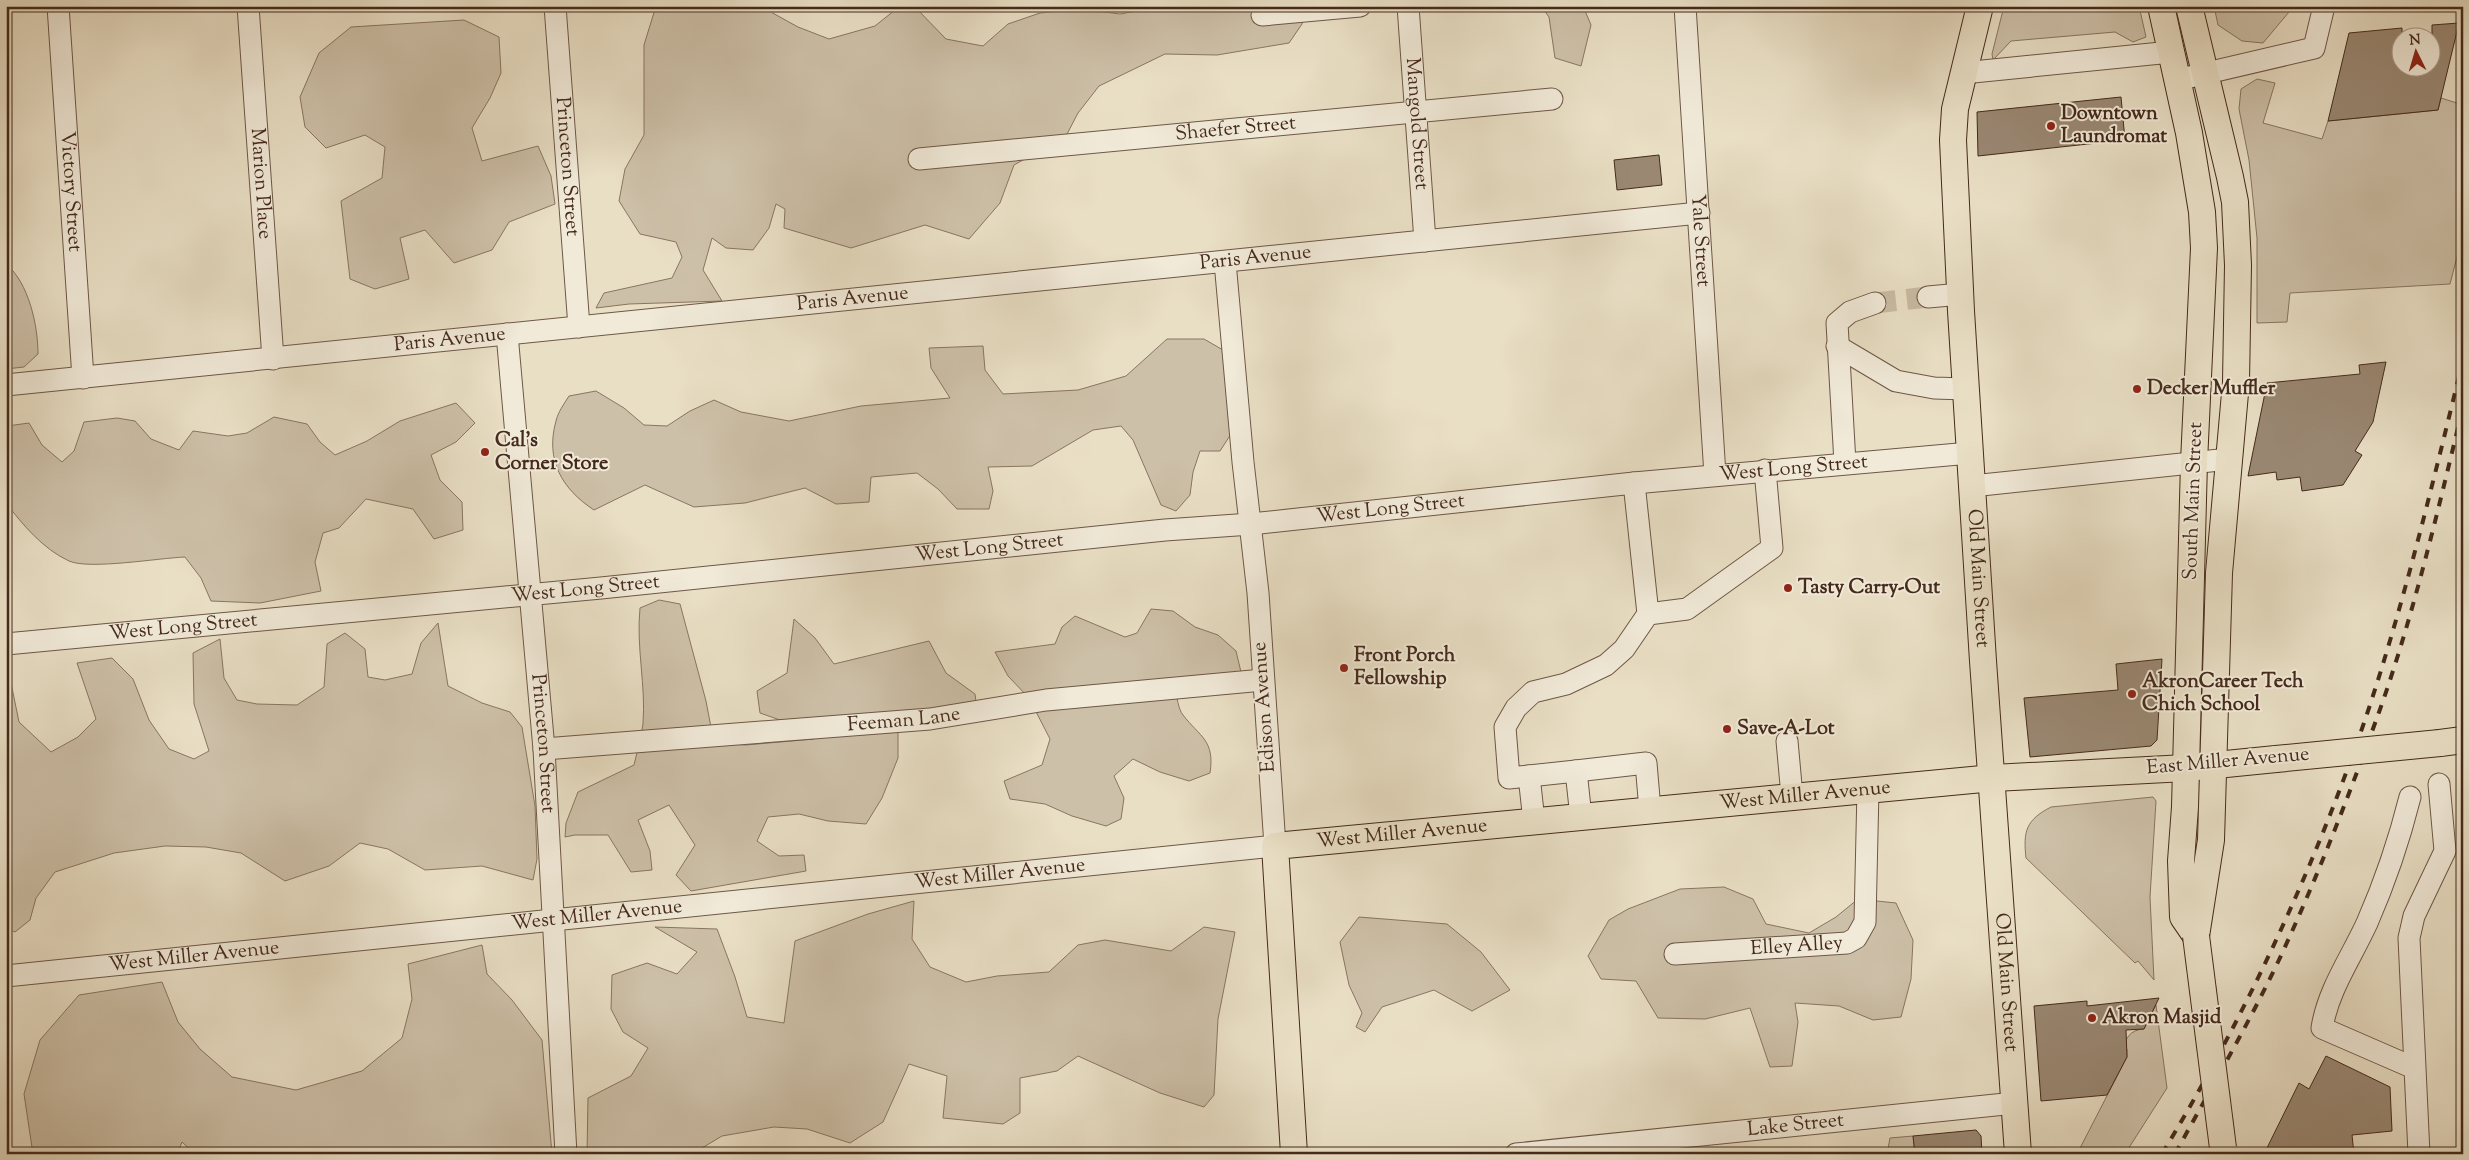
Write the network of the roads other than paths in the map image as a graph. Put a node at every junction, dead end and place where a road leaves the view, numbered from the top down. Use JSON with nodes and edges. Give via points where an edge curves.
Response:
{"nodes":[{"id":1,"x":58,"y":6,"type":"edge"},
{"id":2,"x":248,"y":6,"type":"edge"},
{"id":3,"x":555,"y":6,"type":"edge"},
{"id":4,"x":1360,"y":6,"type":"edge"},
{"id":5,"x":1408,"y":6,"type":"edge"},
{"id":6,"x":1685,"y":6,"type":"edge"},
{"id":7,"x":1980,"y":6,"type":"edge"},
{"id":8,"x":2161,"y":6,"type":"edge"},
{"id":9,"x":2189,"y":6,"type":"edge"},
{"id":10,"x":2324,"y":6,"type":"edge"},
{"id":11,"x":1262,"y":15,"type":"dead end"},
{"id":12,"x":2171,"y":52,"type":"junction"},
{"id":13,"x":1962,"y":73,"type":"junction"},
{"id":14,"x":2205,"y":74,"type":"junction"},
{"id":15,"x":2177,"y":80,"type":"junction"},
{"id":16,"x":1552,"y":100,"type":"dead end"},
{"id":17,"x":1415,"y":113,"type":"junction"},
{"id":18,"x":919,"y":159,"type":"dead end"},
{"id":19,"x":1699,"y":213,"type":"junction"},
{"id":20,"x":1425,"y":241,"type":"junction"},
{"id":21,"x":1225,"y":262,"type":"junction"},
{"id":22,"x":1960,"y":294,"type":"junction"},
{"id":23,"x":1928,"y":297,"type":"tunnel mouth"},
{"id":24,"x":1875,"y":303,"type":"tunnel mouth"},
{"id":25,"x":579,"y":327,"type":"junction"},
{"id":26,"x":507,"y":334,"type":"junction"},
{"id":27,"x":1837,"y":346,"type":"junction"},
{"id":28,"x":273,"y":359,"type":"junction"},
{"id":29,"x":83,"y":378,"type":"junction"},
{"id":30,"x":6,"y":386,"type":"edge"},
{"id":31,"x":1966,"y":389,"type":"junction"},
{"id":32,"x":1970,"y":452,"type":"junction"},
{"id":33,"x":2229,"y":459,"type":"junction"},
{"id":34,"x":2194,"y":462,"type":"junction"},
{"id":35,"x":1845,"y":464,"type":"junction"},
{"id":36,"x":1765,"y":470,"type":"junction"},
{"id":37,"x":1715,"y":475,"type":"junction"},
{"id":38,"x":1634,"y":482,"type":"junction"},
{"id":39,"x":1972,"y":486,"type":"junction"},
{"id":40,"x":1251,"y":524,"type":"junction"},
{"id":41,"x":531,"y":594,"type":"junction"},
{"id":42,"x":1648,"y":614,"type":"junction"},
{"id":43,"x":6,"y":644,"type":"edge"},
{"id":44,"x":1263,"y":680,"type":"junction"},
{"id":45,"x":2463,"y":740,"type":"edge"},
{"id":46,"x":1786,"y":741,"type":"dead end"},
{"id":47,"x":544,"y":749,"type":"junction"},
{"id":48,"x":2212,"y":766,"type":"junction"},
{"id":49,"x":2186,"y":768,"type":"junction"},
{"id":50,"x":1576,"y":771,"type":"junction"},
{"id":51,"x":1529,"y":776,"type":"junction"},
{"id":52,"x":1993,"y":778,"type":"junction"},
{"id":53,"x":2439,"y":784,"type":"dead end"},
{"id":54,"x":1868,"y":789,"type":"junction"},
{"id":55,"x":1792,"y":796,"type":"junction"},
{"id":56,"x":2410,"y":797,"type":"dead end"},
{"id":57,"x":1650,"y":810,"type":"junction"},
{"id":58,"x":1581,"y":817,"type":"junction"},
{"id":59,"x":1534,"y":821,"type":"junction"},
{"id":60,"x":1275,"y":846,"type":"junction"},
{"id":61,"x":552,"y":919,"type":"junction"},
{"id":62,"x":2196,"y":936,"type":"junction"},
{"id":63,"x":1675,"y":954,"type":"dead end"},
{"id":64,"x":6,"y":976,"type":"edge"},
{"id":65,"x":2414,"y":1068,"type":"junction"},
{"id":66,"x":2015,"y":1103,"type":"junction"},
{"id":67,"x":2223,"y":1151,"type":"edge"},
{"id":68,"x":566,"y":1154,"type":"edge"},
{"id":69,"x":1294,"y":1154,"type":"edge"},
{"id":70,"x":1516,"y":1154,"type":"edge"},
{"id":71,"x":2018,"y":1154,"type":"edge"},
{"id":72,"x":2419,"y":1154,"type":"edge"}],
"edges":[{"from":1,"to":29,"type":"street","name":"Victory Street"},
{"from":2,"to":28,"type":"street","name":"Marion Place"},
{"from":3,"to":25,"type":"street","name":"Princeton Street"},
{"from":4,"to":11,"type":"street"},
{"from":5,"to":17,"type":"street","name":"Mangold Street"},
{"from":6,"to":19,"type":"street","name":"Yale Street"},
{"from":7,"to":13,"type":"main road","name":"Old Main Street"},
{"from":8,"to":12,"type":"main road","name":"South Main Street"},
{"from":9,"to":14,"type":"main road","name":"South Main Street"},
{"from":10,"to":14,"type":"street","via":[[2314,48]]},
{"from":12,"to":13,"type":"street"},
{"from":12,"to":15,"type":"main road","name":"South Main Street"},
{"from":13,"to":22,"type":"main road","name":"Old Main Street","via":[[1954,132]]},
{"from":14,"to":15,"type":"street"},
{"from":14,"to":33,"type":"main road","name":"South Main Street","via":[[2230,177],[2237,223],[2236,382]]},
{"from":15,"to":34,"type":"main road","name":"South Main Street","via":[[2196,173],[2204,248]]},
{"from":16,"to":17,"type":"street","name":"Shaefer Street"},
{"from":17,"to":18,"type":"street","name":"Shaefer Street"},
{"from":17,"to":20,"type":"street","name":"Mangold Street"},
{"from":19,"to":20,"type":"street","name":"Paris Avenue"},
{"from":19,"to":37,"type":"street","name":"Yale Street"},
{"from":20,"to":21,"type":"street","name":"Paris Avenue"},
{"from":21,"to":25,"type":"street","name":"Paris Avenue"},
{"from":21,"to":40,"type":"street","name":"Edison Avenue"},
{"from":22,"to":23,"type":"street"},
{"from":22,"to":31,"type":"main road","name":"Old Main Street"},
{"from":24,"to":27,"type":"street","via":[[1850,312],[1837,323]]},
{"from":25,"to":26,"type":"street","name":"Paris Avenue"},
{"from":26,"to":28,"type":"street","name":"Paris Avenue"},
{"from":26,"to":41,"type":"street","name":"Princeton Street"},
{"from":27,"to":31,"type":"street","via":[[1896,381],[1934,388]]},
{"from":27,"to":35,"type":"street"},
{"from":28,"to":29,"type":"street","name":"Paris Avenue"},
{"from":29,"to":30,"type":"street","name":"Paris Avenue"},
{"from":31,"to":32,"type":"main road","name":"Old Main Street"},
{"from":32,"to":35,"type":"street","name":"West Long Street"},
{"from":32,"to":39,"type":"main road","name":"Old Main Street"},
{"from":33,"to":34,"type":"street"},
{"from":33,"to":48,"type":"main road","name":"South Main Street","via":[[2219,573]]},
{"from":34,"to":39,"type":"street"},
{"from":34,"to":49,"type":"main road","name":"South Main Street"},
{"from":35,"to":36,"type":"street","name":"West Long Street"},
{"from":36,"to":37,"type":"street","name":"West Long Street"},
{"from":36,"to":42,"type":"street","via":[[1772,548],[1687,608]]},
{"from":37,"to":38,"type":"street","name":"West Long Street"},
{"from":38,"to":40,"type":"street","name":"West Long Street"},
{"from":38,"to":42,"type":"street"},
{"from":39,"to":52,"type":"main road","name":"Old Main Street"},
{"from":40,"to":41,"type":"street","name":"West Long Street"},
{"from":40,"to":44,"type":"street","name":"Edison Avenue"},
{"from":41,"to":43,"type":"street","name":"West Long Street"},
{"from":41,"to":47,"type":"street","name":"Princeton Street"},
{"from":42,"to":51,"type":"street","via":[[1624,648],[1606,665],[1566,684],[1533,692],[1516,708],[1505,728],[1509,778]]},
{"from":44,"to":47,"type":"street","name":"Feeman Lane","via":[[1046,700],[930,719]]},
{"from":44,"to":60,"type":"street","name":"Edison Avenue"},
{"from":45,"to":48,"type":"main road","name":"East Miller Avenue","bridge":true},
{"from":46,"to":55,"type":"street"},
{"from":47,"to":61,"type":"street","name":"Princeton Street"},
{"from":48,"to":49,"type":"main road","name":"East Miller Avenue"},
{"from":48,"to":62,"type":"main road","name":"South Main Street","via":[[2211,840]]},
{"from":49,"to":52,"type":"main road","name":"East Miller Avenue"},
{"from":49,"to":62,"type":"main road","name":"South Main Street","via":[[2181,861],[2183,917]]},
{"from":50,"to":51,"type":"street"},
{"from":50,"to":57,"type":"street","via":[[1646,763]]},
{"from":50,"to":58,"type":"street"},
{"from":51,"to":59,"type":"street"},
{"from":52,"to":54,"type":"main road","name":"West Miller Avenue"},
{"from":52,"to":66,"type":"main road","name":"Old Main Street"},
{"from":53,"to":65,"type":"street","via":[[2445,851],[2414,916],[2409,938]]},
{"from":54,"to":55,"type":"main road","name":"West Miller Avenue"},
{"from":54,"to":63,"type":"street","name":"Elley Alley","via":[[1865,922],[1856,938],[1847,944]]},
{"from":55,"to":57,"type":"main road","name":"West Miller Avenue"},
{"from":56,"to":65,"type":"street","via":[[2386,876],[2325,1008],[2322,1028]]},
{"from":57,"to":58,"type":"main road","name":"West Miller Avenue"},
{"from":58,"to":59,"type":"main road","name":"West Miller Avenue"},
{"from":59,"to":60,"type":"main road","name":"West Miller Avenue"},
{"from":60,"to":61,"type":"street","name":"West Miller Avenue"},
{"from":60,"to":69,"type":"main road","name":"Edison Avenue"},
{"from":61,"to":64,"type":"street","name":"West Miller Avenue"},
{"from":61,"to":68,"type":"street","name":"Princeton Street"},
{"from":62,"to":67,"type":"main road","name":"South Main Street","bridge":true},
{"from":65,"to":72,"type":"street"},
{"from":66,"to":70,"type":"street","name":"Lake Street"},
{"from":66,"to":71,"type":"main road","name":"Old Main Street"}]}
